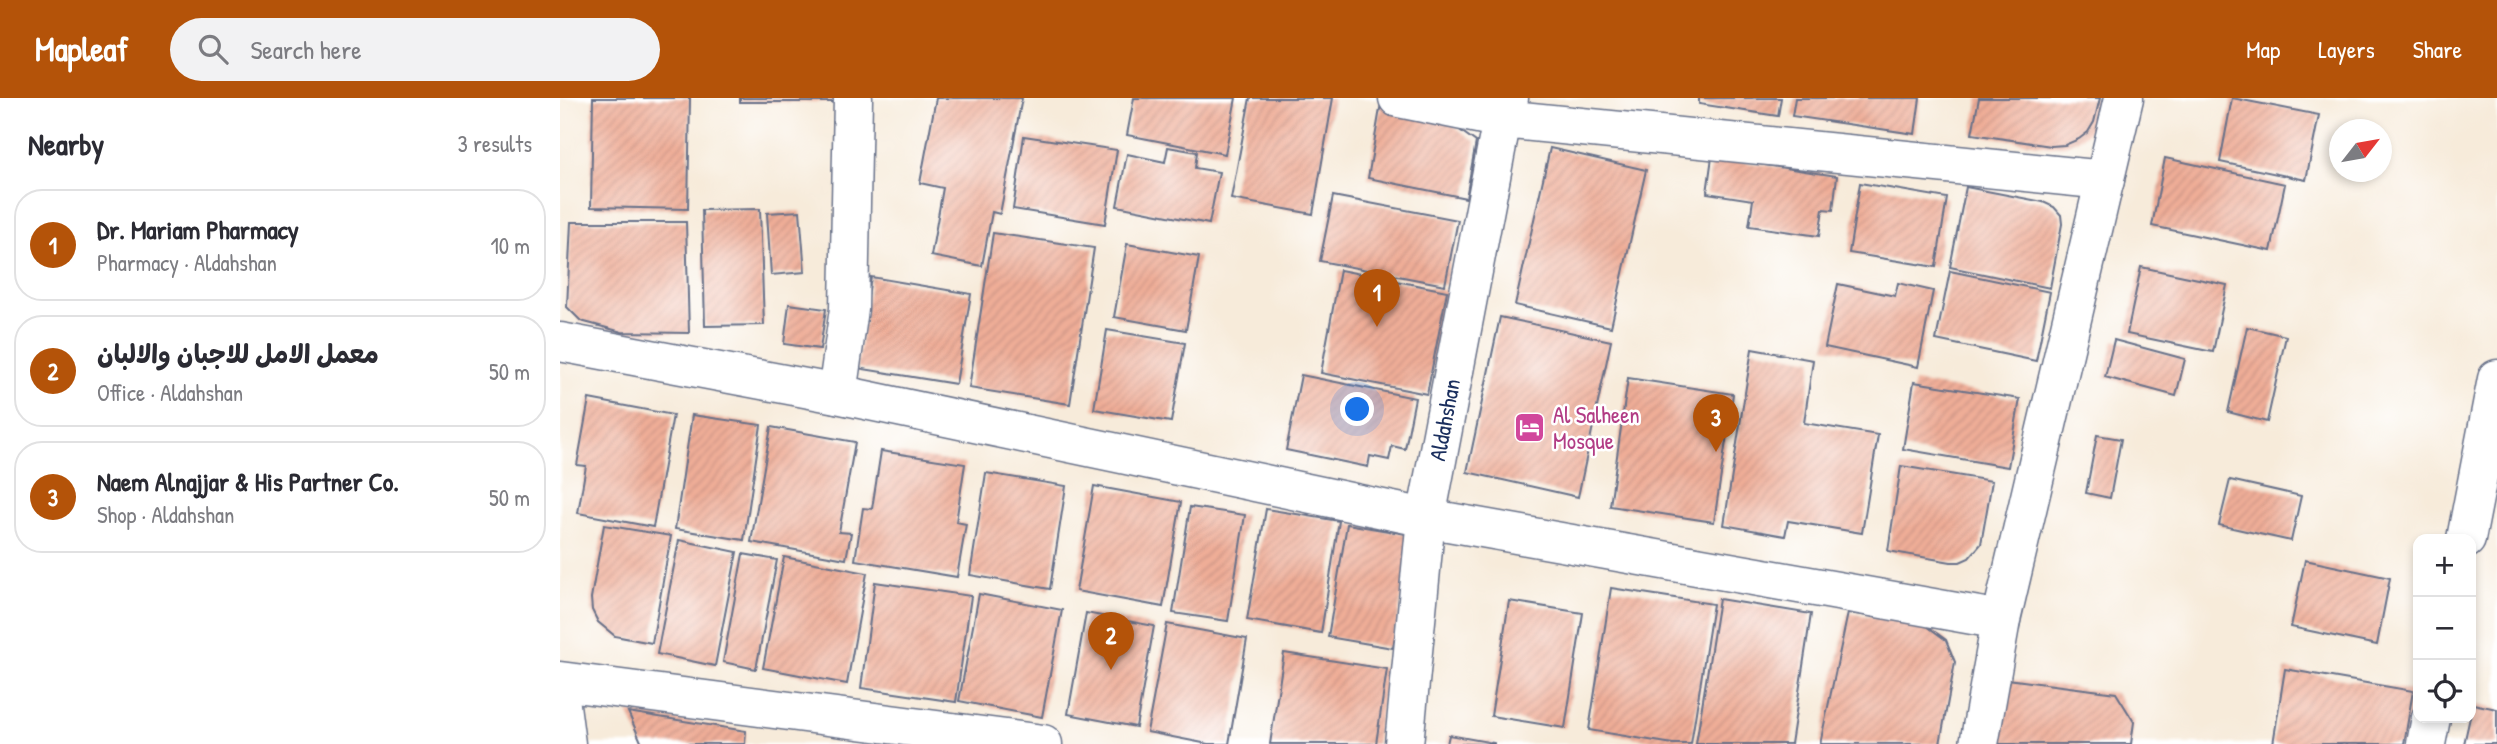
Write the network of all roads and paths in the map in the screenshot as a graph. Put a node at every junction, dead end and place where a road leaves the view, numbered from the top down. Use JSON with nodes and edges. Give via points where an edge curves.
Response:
{"nodes":[{"id":1,"x":853,"y":98,"type":"edge"},
{"id":2,"x":1398,"y":98,"type":"edge"},
{"id":3,"x":2124,"y":98,"type":"edge"},
{"id":4,"x":1506,"y":109,"type":"edge"},
{"id":5,"x":2105,"y":180,"type":"junction"},
{"id":6,"x":560,"y":342,"type":"edge"},
{"id":7,"x":2497,"y":379,"type":"edge"},
{"id":8,"x":837,"y":394,"type":"junction"},
{"id":9,"x":1426,"y":518,"type":"junction"},
{"id":10,"x":2467,"y":534,"type":"edge"},
{"id":11,"x":2001,"y":620,"type":"junction"},
{"id":12,"x":560,"y":681,"type":"edge"},
{"id":13,"x":560,"y":698,"type":"edge"},
{"id":14,"x":2430,"y":723,"type":"edge"},
{"id":15,"x":566,"y":744,"type":"edge"},
{"id":16,"x":1043,"y":744,"type":"edge"},
{"id":17,"x":1404,"y":744,"type":"edge"},
{"id":18,"x":1979,"y":744,"type":"edge"},
{"id":19,"x":2426,"y":744,"type":"edge"}],
"edges":[{"from":1,"to":8,"type":"street","via":[[849,309]]},
{"from":2,"to":4,"type":"street"},
{"from":3,"to":5,"type":"street"},
{"from":4,"to":5,"type":"street"},
{"from":4,"to":9,"type":"street","name":"Aldahshan"},
{"from":5,"to":11,"type":"street"},
{"from":6,"to":8,"type":"street"},
{"from":7,"to":10,"type":"street"},
{"from":8,"to":9,"type":"street"},
{"from":9,"to":11,"type":"street"},
{"from":9,"to":17,"type":"street","name":"Aldahshan"},
{"from":11,"to":18,"type":"street"},
{"from":12,"to":16,"type":"street"},
{"from":13,"to":15,"type":"street"},
{"from":14,"to":19,"type":"street"}]}
